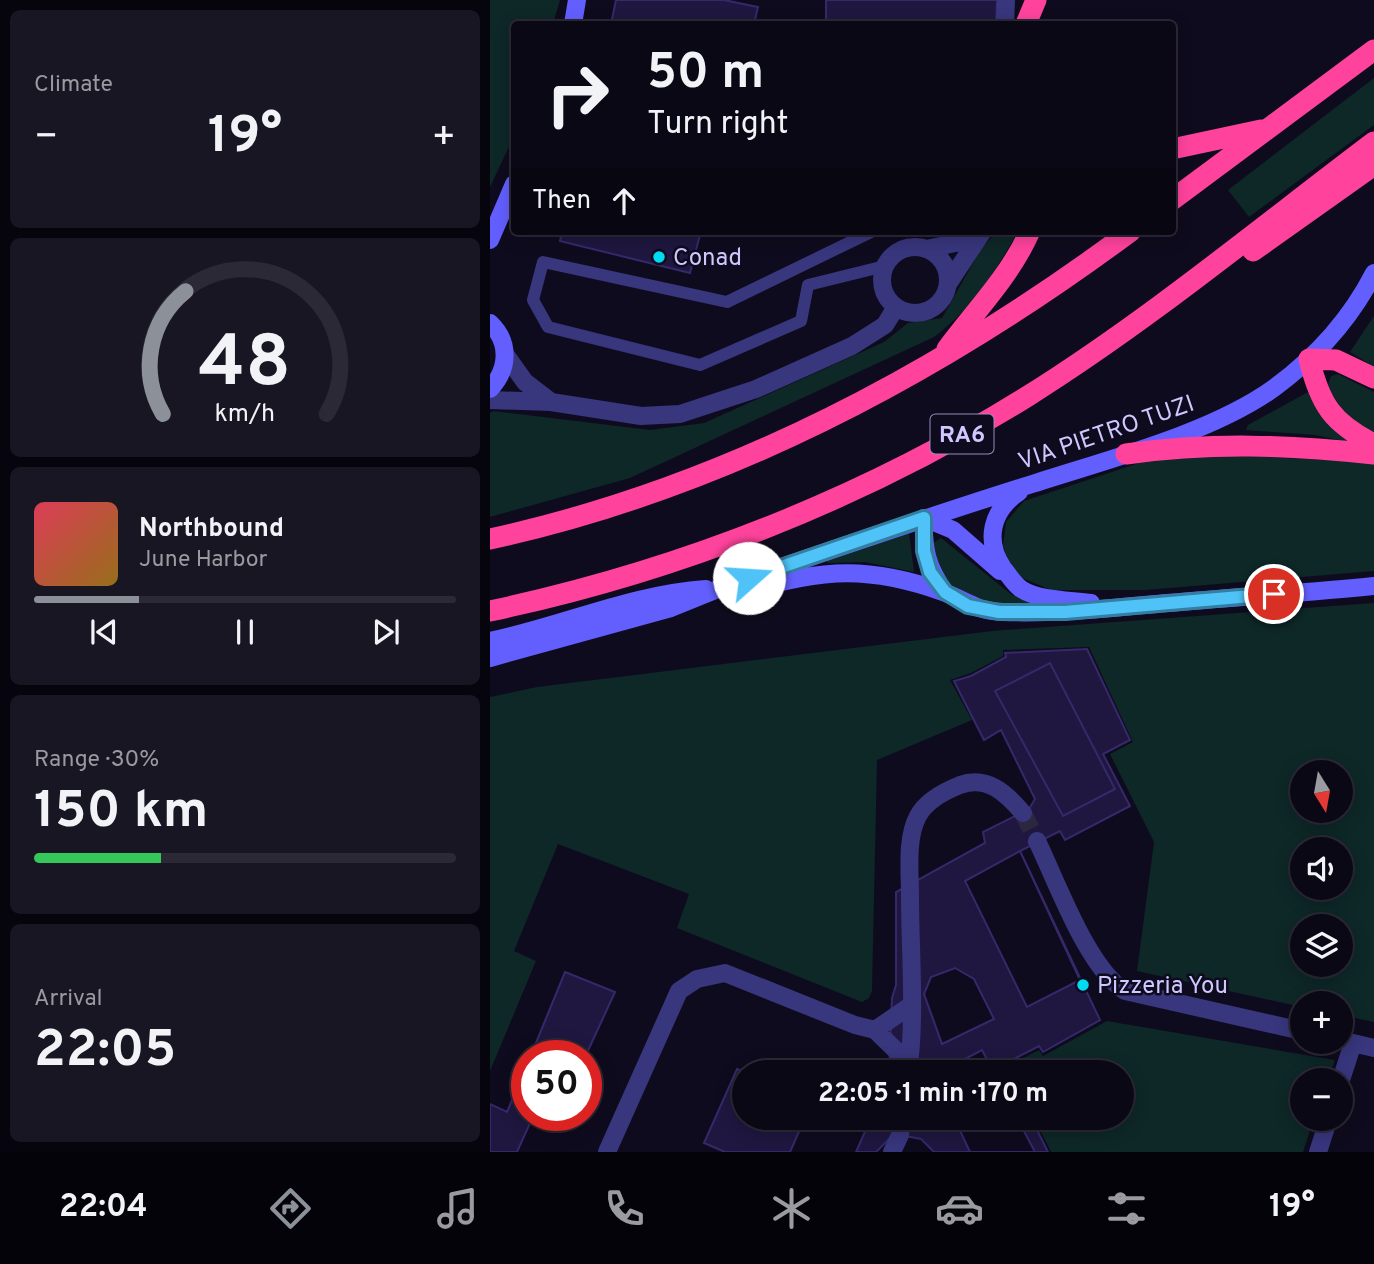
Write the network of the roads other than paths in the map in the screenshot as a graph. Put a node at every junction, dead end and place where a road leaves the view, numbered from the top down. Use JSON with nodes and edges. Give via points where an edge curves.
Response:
{"nodes":[{"id":1,"x":578,"y":0,"type":"edge"},
{"id":2,"x":1006,"y":0,"type":"edge"},
{"id":3,"x":1036,"y":0,"type":"edge"},
{"id":4,"x":574,"y":21,"type":"edge"},
{"id":5,"x":1005,"y":21,"type":"edge"},
{"id":6,"x":1027,"y":21,"type":"edge"},
{"id":7,"x":1374,"y":50,"type":"edge"},
{"id":8,"x":1267,"y":128,"type":"junction"},
{"id":9,"x":1374,"y":142,"type":"edge"},
{"id":10,"x":1176,"y":148,"type":"edge"},
{"id":11,"x":1374,"y":165,"type":"edge"},
{"id":12,"x":511,"y":191,"type":"edge"},
{"id":13,"x":1176,"y":197,"type":"edge"},
{"id":14,"x":865,"y":235,"type":"edge"},
{"id":15,"x":975,"y":235,"type":"edge"},
{"id":16,"x":979,"y":235,"type":"edge"},
{"id":17,"x":1028,"y":235,"type":"edge"},
{"id":18,"x":1125,"y":235,"type":"edge"},
{"id":19,"x":490,"y":240,"type":"edge"},
{"id":20,"x":926,"y":248,"type":"junction"},
{"id":21,"x":885,"y":266,"type":"junction"},
{"id":22,"x":1374,"y":273,"type":"edge"},
{"id":23,"x":948,"y":284,"type":"junction"},
{"id":24,"x":896,"y":307,"type":"junction"},
{"id":25,"x":490,"y":323,"type":"edge"},
{"id":26,"x":1121,"y":334,"type":"junction"},
{"id":27,"x":505,"y":354,"type":"junction"},
{"id":28,"x":940,"y":358,"type":"junction"},
{"id":29,"x":1309,"y":359,"type":"junction"},
{"id":30,"x":1374,"y":377,"type":"edge"},
{"id":31,"x":490,"y":388,"type":"edge"},
{"id":32,"x":490,"y":400,"type":"edge"},
{"id":33,"x":551,"y":402,"type":"junction"},
{"id":34,"x":1374,"y":444,"type":"edge"},
{"id":35,"x":1126,"y":454,"type":"junction"},
{"id":36,"x":1374,"y":454,"type":"edge"},
{"id":37,"x":1029,"y":485,"type":"junction"},
{"id":38,"x":924,"y":518,"type":"junction"},
{"id":39,"x":490,"y":539,"type":"edge"},
{"id":40,"x":1013,"y":583,"type":"junction"},
{"id":41,"x":1374,"y":586,"type":"edge"},
{"id":42,"x":723,"y":587,"type":"junction"},
{"id":43,"x":945,"y":592,"type":"junction"},
{"id":44,"x":1123,"y":607,"type":"junction"},
{"id":45,"x":490,"y":611,"type":"edge"},
{"id":46,"x":581,"y":634,"type":"junction"},
{"id":47,"x":490,"y":640,"type":"edge"},
{"id":48,"x":540,"y":645,"type":"junction"},
{"id":49,"x":490,"y":658,"type":"edge"},
{"id":50,"x":490,"y":664,"type":"edge"},
{"id":51,"x":1023,"y":813,"type":"tunnel mouth"},
{"id":52,"x":1037,"y":841,"type":"tunnel mouth"},
{"id":53,"x":910,"y":1006,"type":"junction"},
{"id":54,"x":1290,"y":1028,"type":"edge"},
{"id":55,"x":875,"y":1030,"type":"junction"},
{"id":56,"x":1353,"y":1043,"type":"edge"},
{"id":57,"x":1374,"y":1048,"type":"edge"},
{"id":58,"x":901,"y":1060,"type":"edge"},
{"id":59,"x":909,"y":1060,"type":"edge"},
{"id":60,"x":901,"y":1130,"type":"edge"},
{"id":61,"x":1325,"y":1131,"type":"edge"},
{"id":62,"x":607,"y":1152,"type":"edge"},
{"id":63,"x":892,"y":1152,"type":"edge"},
{"id":64,"x":1318,"y":1152,"type":"edge"}],
"edges":[{"from":1,"to":4,"type":"main road"},
{"from":2,"to":5,"type":"street"},
{"from":3,"to":6,"type":"highway"},
{"from":7,"to":8,"type":"highway"},
{"from":8,"to":10,"type":"highway"},
{"from":8,"to":13,"type":"highway"},
{"from":9,"to":26,"type":"highway","number":"RA6"},
{"from":11,"to":26,"type":"highway","via":[[1207,284]]},
{"from":12,"to":19,"type":"main road"},
{"from":14,"to":21,"type":"lane","via":[[727,302],[543,262],[533,300],[548,327],[699,365],[801,321],[808,285]]},
{"from":15,"to":20,"type":"street"},
{"from":16,"to":23,"type":"street"},
{"from":17,"to":28,"type":"highway","via":[[1019,256]]},
{"from":18,"to":28,"type":"highway","via":[[1011,317]]},
{"from":20,"to":21,"type":"street","via":[[905,248]]},
{"from":20,"to":23,"type":"street","via":[[943,262]]},
{"from":21,"to":24,"type":"street","via":[[883,290]]},
{"from":22,"to":29,"type":"main road","name":"VIA PIETRO TUZI","via":[[1342,325]]},
{"from":23,"to":24,"type":"street","via":[[945,295],[928,310],[906,312]]},
{"from":24,"to":33,"type":"street","via":[[885,325],[852,346],[714,405],[680,414],[641,416]]},
{"from":25,"to":27,"type":"main road","via":[[499,333]]},
{"from":26,"to":45,"type":"highway","number":"RA6","via":[[949,442],[800,513],[608,582]]},
{"from":27,"to":31,"type":"main road","via":[[502,373]]},
{"from":27,"to":33,"type":"street","via":[[525,382]]},
{"from":28,"to":39,"type":"highway","via":[[837,415],[748,456],[662,490]]},
{"from":29,"to":30,"type":"highway","via":[[1336,360]]},
{"from":29,"to":34,"type":"highway","via":[[1323,404],[1351,432]]},
{"from":29,"to":35,"type":"main road","name":"VIA PIETRO TUZI","via":[[1272,389],[1212,422]]},
{"from":32,"to":33,"type":"street"},
{"from":35,"to":36,"type":"highway","via":[[1191,445],[1301,446]]},
{"from":35,"to":37,"type":"main road","name":"VIA PIETRO TUZI"},
{"from":37,"to":38,"type":"main road","name":"VIA PIETRO TUZI"},
{"from":37,"to":40,"type":"main road","via":[[1003,502],[995,518],[993,545]]},
{"from":38,"to":40,"type":"main road","via":[[953,530]]},
{"from":38,"to":42,"type":"main road","name":"VIA PIETRO TUZI"},
{"from":38,"to":43,"type":"main road","via":[[924,551],[930,572]]},
{"from":40,"to":44,"type":"main road","via":[[1040,596]]},
{"from":41,"to":44,"type":"main road"},
{"from":42,"to":46,"type":"main road","name":"VIA PIETRO TUZI","via":[[671,608]]},
{"from":42,"to":47,"type":"main road","name":"VIA PIETRO TUZI","via":[[667,592],[542,630]]},
{"from":43,"to":44,"type":"main road","via":[[968,606],[999,612]]},
{"from":43,"to":46,"type":"main road","via":[[862,573],[828,572]]},
{"from":46,"to":48,"type":"main road","name":"VIA PIETRO TUZI"},
{"from":48,"to":49,"type":"main road","name":"VIA PIETRO TUZI"},
{"from":48,"to":50,"type":"main road"},
{"from":51,"to":53,"type":"street","via":[[1009,796],[988,783],[970,781],[927,804],[916,818],[909,859]]},
{"from":52,"to":54,"type":"street","via":[[1077,925],[1112,984],[1125,991]]},
{"from":53,"to":55,"type":"street"},
{"from":53,"to":59,"type":"street"},
{"from":55,"to":58,"type":"street"},
{"from":55,"to":62,"type":"street","via":[[725,973],[697,979],[679,991]]},
{"from":56,"to":57,"type":"street"},
{"from":60,"to":63,"type":"street"},
{"from":61,"to":64,"type":"street"}]}
